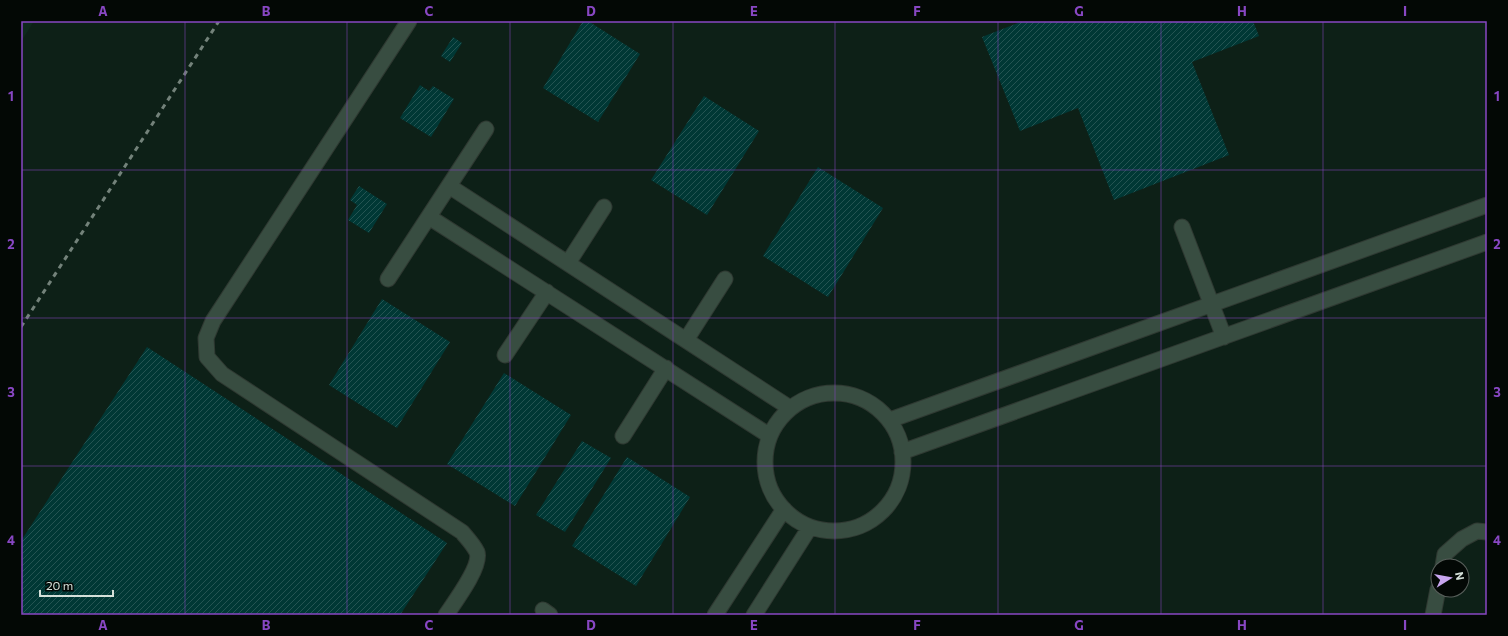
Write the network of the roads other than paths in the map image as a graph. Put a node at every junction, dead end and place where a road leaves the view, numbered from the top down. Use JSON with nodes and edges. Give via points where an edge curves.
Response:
{"nodes":[{"id":1,"x":409,"y":21,"type":"edge"},
{"id":2,"x":486,"y":129,"type":"dead end"},
{"id":3,"x":449,"y":186,"type":"junction"},
{"id":4,"x":1487,"y":205,"type":"edge"},
{"id":5,"x":604,"y":207,"type":"dead end"},
{"id":6,"x":429,"y":217,"type":"junction"},
{"id":7,"x":1182,"y":227,"type":"dead end"},
{"id":8,"x":1487,"y":242,"type":"edge"},
{"id":9,"x":568,"y":263,"type":"junction"},
{"id":10,"x":388,"y":279,"type":"dead end"},
{"id":11,"x":725,"y":279,"type":"dead end"},
{"id":12,"x":547,"y":292,"type":"junction"},
{"id":13,"x":1212,"y":304,"type":"junction"},
{"id":14,"x":1224,"y":337,"type":"junction"},
{"id":15,"x":686,"y":340,"type":"junction"},
{"id":16,"x":505,"y":355,"type":"dead end"},
{"id":17,"x":666,"y":368,"type":"junction"},
{"id":18,"x":790,"y":408,"type":"junction"},
{"id":19,"x":890,"y":420,"type":"junction"},
{"id":20,"x":623,"y":436,"type":"dead end"},
{"id":21,"x":770,"y":436,"type":"junction"},
{"id":22,"x":902,"y":452,"type":"junction"},
{"id":23,"x":784,"y":509,"type":"junction"},
{"id":24,"x":810,"y":527,"type":"junction"},
{"id":25,"x":1487,"y":532,"type":"edge"},
{"id":26,"x":1444,"y":558,"type":"edge"},
{"id":27,"x":1436,"y":598,"type":"edge"},
{"id":28,"x":446,"y":615,"type":"edge"},
{"id":29,"x":715,"y":615,"type":"edge"},
{"id":30,"x":754,"y":615,"type":"edge"},
{"id":31,"x":1433,"y":615,"type":"edge"}],
"edges":[{"from":1,"to":28,"type":"lane","via":[[214,321],[206,338],[206,357],[222,374],[462,532],[477,553],[477,562]]},
{"from":2,"to":3,"type":"lane"},
{"from":3,"to":6,"type":"lane"},
{"from":3,"to":9,"type":"lane"},
{"from":4,"to":13,"type":"lane"},
{"from":5,"to":9,"type":"lane"},
{"from":6,"to":10,"type":"lane"},
{"from":6,"to":12,"type":"lane"},
{"from":7,"to":13,"type":"lane"},
{"from":8,"to":14,"type":"lane"},
{"from":9,"to":15,"type":"lane"},
{"from":11,"to":15,"type":"lane"},
{"from":12,"to":16,"type":"lane"},
{"from":12,"to":17,"type":"lane"},
{"from":13,"to":14,"type":"lane"},
{"from":13,"to":19,"type":"lane"},
{"from":14,"to":22,"type":"lane"},
{"from":15,"to":18,"type":"lane"},
{"from":17,"to":20,"type":"lane"},
{"from":17,"to":21,"type":"lane"},
{"from":18,"to":19,"type":"lane","via":[[806,398],[836,392],[866,400]]},
{"from":18,"to":21,"type":"lane","via":[[781,417]]},
{"from":19,"to":22,"type":"lane"},
{"from":21,"to":23,"type":"lane","via":[[765,460],[766,475],[771,490]]},
{"from":22,"to":24,"type":"lane","via":[[904,464],[896,494],[876,518],[848,530],[832,531]]},
{"from":23,"to":24,"type":"lane"},
{"from":23,"to":29,"type":"lane"},
{"from":24,"to":30,"type":"lane"},
{"from":25,"to":26,"type":"lane","via":[[1477,531],[1462,539],[1445,554]]},
{"from":27,"to":31,"type":"lane"}]}
